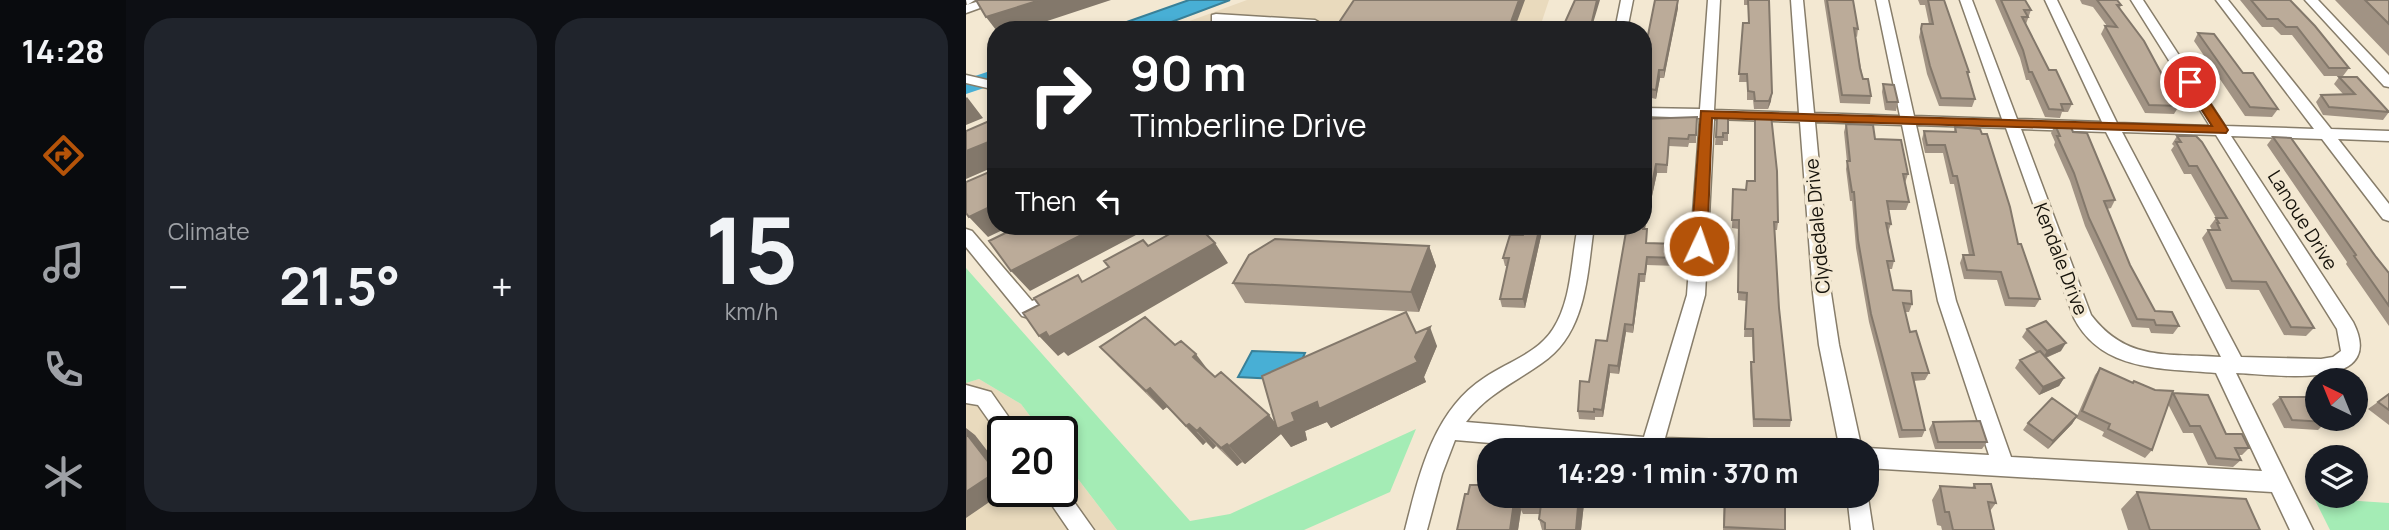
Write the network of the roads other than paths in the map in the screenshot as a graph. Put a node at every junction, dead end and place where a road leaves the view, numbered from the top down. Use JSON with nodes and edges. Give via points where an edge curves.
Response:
{"nodes":[{"id":1,"x":996,"y":0,"type":"edge"},
{"id":2,"x":1627,"y":0,"type":"edge"},
{"id":3,"x":1714,"y":0,"type":"edge"},
{"id":4,"x":1797,"y":0,"type":"edge"},
{"id":5,"x":1882,"y":0,"type":"edge"},
{"id":6,"x":1966,"y":0,"type":"edge"},
{"id":7,"x":2051,"y":0,"type":"edge"},
{"id":8,"x":2137,"y":0,"type":"edge"},
{"id":9,"x":2222,"y":0,"type":"edge"},
{"id":10,"x":2311,"y":0,"type":"edge"},
{"id":11,"x":966,"y":9,"type":"edge"},
{"id":12,"x":1216,"y":18,"type":"dead end"},
{"id":13,"x":1266,"y":21,"type":"edge"},
{"id":14,"x":1623,"y":21,"type":"edge"},
{"id":15,"x":966,"y":79,"type":"edge"},
{"id":16,"x":2389,"y":83,"type":"edge"},
{"id":17,"x":987,"y":84,"type":"edge"},
{"id":18,"x":1652,"y":112,"type":"edge"},
{"id":19,"x":1706,"y":113,"type":"junction"},
{"id":20,"x":1807,"y":117,"type":"junction"},
{"id":21,"x":1907,"y":120,"type":"junction"},
{"id":22,"x":2010,"y":124,"type":"junction"},
{"id":23,"x":2112,"y":127,"type":"junction"},
{"id":24,"x":2221,"y":130,"type":"junction"},
{"id":25,"x":2324,"y":134,"type":"junction"},
{"id":26,"x":2389,"y":136,"type":"edge"},
{"id":27,"x":2389,"y":215,"type":"edge"},
{"id":28,"x":966,"y":235,"type":"edge"},
{"id":29,"x":1584,"y":235,"type":"edge"},
{"id":30,"x":1066,"y":292,"type":"edge"},
{"id":31,"x":2229,"y":365,"type":"junction"},
{"id":32,"x":968,"y":393,"type":"edge"},
{"id":33,"x":997,"y":416,"type":"edge"},
{"id":34,"x":1449,"y":430,"type":"junction"},
{"id":35,"x":1545,"y":438,"type":"edge"},
{"id":36,"x":1655,"y":438,"type":"edge"},
{"id":37,"x":1849,"y":438,"type":"edge"},
{"id":38,"x":1879,"y":459,"type":"edge"},
{"id":39,"x":2004,"y":467,"type":"junction"},
{"id":40,"x":2279,"y":482,"type":"junction"},
{"id":41,"x":1065,"y":507,"type":"edge"},
{"id":42,"x":1859,"y":508,"type":"edge"},
{"id":43,"x":1083,"y":530,"type":"edge"},
{"id":44,"x":1416,"y":530,"type":"edge"},
{"id":45,"x":1862,"y":530,"type":"edge"},
{"id":46,"x":2302,"y":530,"type":"edge"}],
"edges":[{"from":1,"to":11,"type":"street"},
{"from":2,"to":14,"type":"street"},
{"from":3,"to":19,"type":"street"},
{"from":4,"to":20,"type":"street","name":"Clydedale Drive"},
{"from":5,"to":21,"type":"street"},
{"from":6,"to":22,"type":"street","name":"Kendale Drive"},
{"from":7,"to":23,"type":"street"},
{"from":8,"to":24,"type":"street","name":"Lanoue Drive"},
{"from":9,"to":25,"type":"street"},
{"from":10,"to":16,"type":"street"},
{"from":12,"to":13,"type":"street"},
{"from":15,"to":17,"type":"street"},
{"from":18,"to":19,"type":"street"},
{"from":19,"to":20,"type":"street"},
{"from":19,"to":36,"type":"street","via":[[1696,295]]},
{"from":20,"to":21,"type":"street"},
{"from":20,"to":37,"type":"street","name":"Clydedale Drive","via":[[1827,332]]},
{"from":21,"to":22,"type":"street"},
{"from":21,"to":39,"type":"street","via":[[1947,300]]},
{"from":22,"to":23,"type":"street"},
{"from":22,"to":31,"type":"street","name":"Kendale Drive","via":[[2089,329],[2109,346],[2135,358]]},
{"from":23,"to":24,"type":"street"},
{"from":23,"to":31,"type":"street"},
{"from":24,"to":25,"type":"street"},
{"from":24,"to":31,"type":"street","name":"Lanoue Drive","via":[[2352,339],[2352,351],[2336,365]]},
{"from":25,"to":26,"type":"street"},
{"from":25,"to":27,"type":"street"},
{"from":28,"to":30,"type":"street","via":[[1029,311]]},
{"from":29,"to":34,"type":"street","via":[[1562,331],[1534,358],[1480,391]]},
{"from":31,"to":40,"type":"street"},
{"from":32,"to":33,"type":"street","via":[[984,398]]},
{"from":34,"to":35,"type":"street"},
{"from":34,"to":44,"type":"street","via":[[1436,456]]},
{"from":38,"to":39,"type":"street"},
{"from":39,"to":40,"type":"street"},
{"from":40,"to":46,"type":"street"},
{"from":41,"to":43,"type":"street"},
{"from":42,"to":45,"type":"street"}]}
